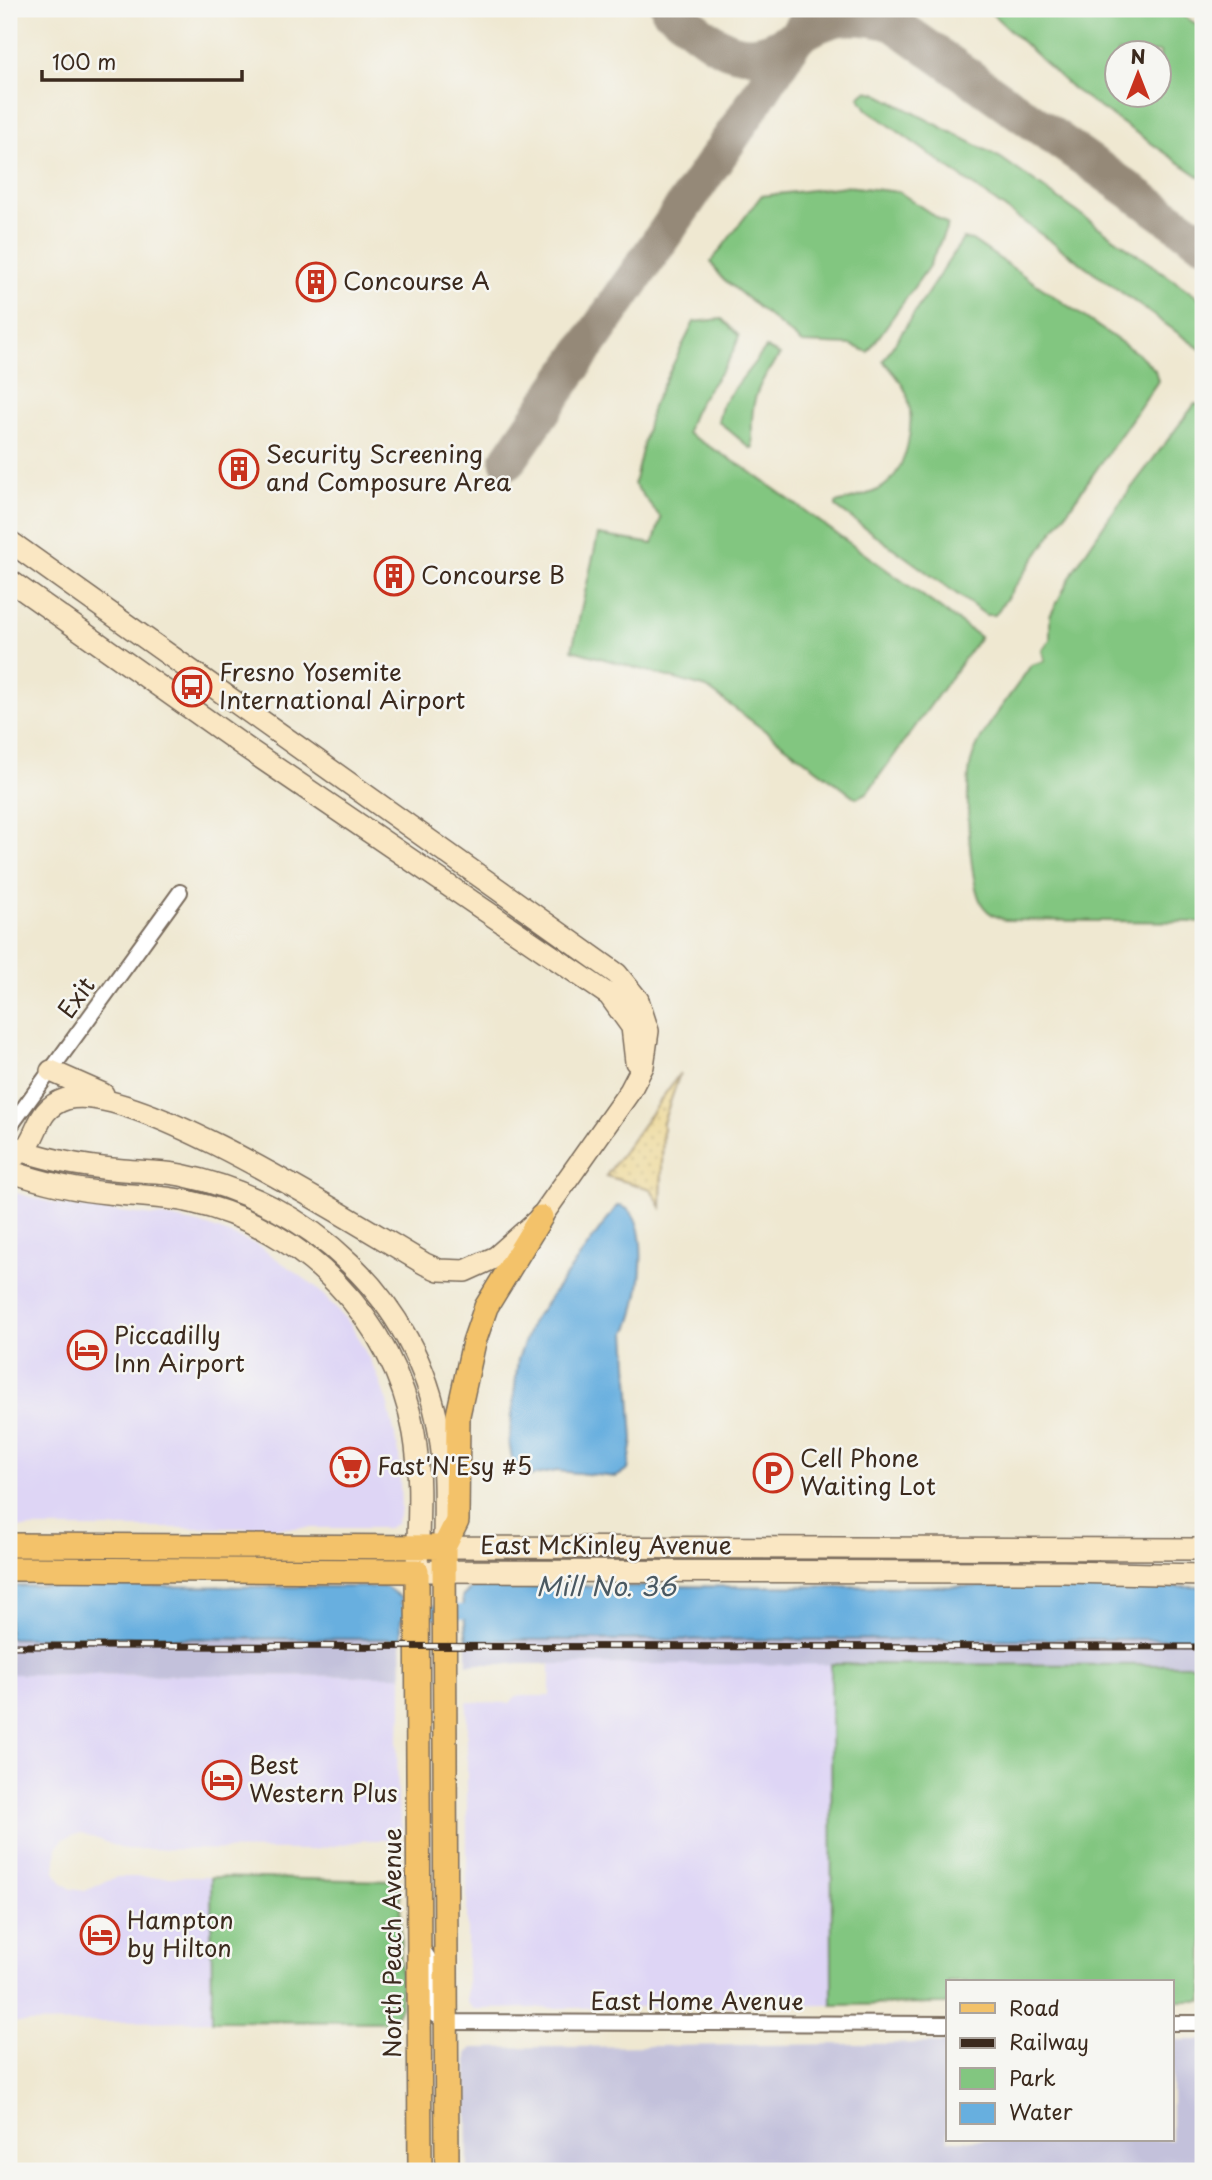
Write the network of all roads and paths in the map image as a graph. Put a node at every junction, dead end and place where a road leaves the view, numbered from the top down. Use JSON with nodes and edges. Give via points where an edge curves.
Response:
{"nodes":[{"id":1,"x":9,"y":541,"type":"edge"},
{"id":2,"x":9,"y":580,"type":"edge"},
{"id":3,"x":323,"y":765,"type":"junction"},
{"id":4,"x":306,"y":788,"type":"junction"},
{"id":5,"x":180,"y":892,"type":"dead end"},
{"id":6,"x":51,"y":1070,"type":"junction"},
{"id":7,"x":630,"y":1091,"type":"junction"},
{"id":8,"x":141,"y":1110,"type":"junction"},
{"id":9,"x":9,"y":1128,"type":"edge"},
{"id":10,"x":14,"y":1151,"type":"edge"},
{"id":11,"x":9,"y":1171,"type":"edge"},
{"id":12,"x":541,"y":1217,"type":"junction"},
{"id":13,"x":9,"y":1545,"type":"edge"},
{"id":14,"x":57,"y":1545,"type":"junction"},
{"id":15,"x":417,"y":1547,"type":"junction"},
{"id":16,"x":444,"y":1547,"type":"junction"},
{"id":17,"x":1203,"y":1549,"type":"edge"},
{"id":18,"x":9,"y":1557,"type":"edge"},
{"id":19,"x":9,"y":1569,"type":"edge"},
{"id":20,"x":417,"y":1572,"type":"junction"},
{"id":21,"x":445,"y":1572,"type":"junction"},
{"id":22,"x":1203,"y":1575,"type":"edge"},
{"id":23,"x":419,"y":1944,"type":"junction"},
{"id":24,"x":446,"y":2022,"type":"junction"},
{"id":25,"x":1174,"y":2023,"type":"edge"},
{"id":26,"x":1203,"y":2023,"type":"edge"},
{"id":27,"x":946,"y":2024,"type":"edge"},
{"id":28,"x":421,"y":2166,"type":"edge"},
{"id":29,"x":447,"y":2171,"type":"edge"}],
"edges":[{"from":1,"to":3,"type":"main road"},
{"from":2,"to":4,"type":"main road"},
{"from":3,"to":4,"type":"main road"},
{"from":3,"to":7,"type":"main road","via":[[617,974],[645,1014],[649,1031],[643,1066]]},
{"from":4,"to":7,"type":"main road","via":[[609,995],[634,1035],[637,1054]]},
{"from":5,"to":6,"type":"street","name":"Exit"},
{"from":6,"to":8,"type":"main road"},
{"from":6,"to":9,"type":"street","name":"Exit"},
{"from":7,"to":12,"type":"main road"},
{"from":8,"to":10,"type":"main road","via":[[93,1098],[64,1100],[42,1116]]},
{"from":8,"to":12,"type":"main road","via":[[244,1159],[439,1270],[465,1271],[487,1264]]},
{"from":10,"to":16,"type":"main road","via":[[83,1165],[179,1175],[237,1191],[289,1215],[352,1264],[400,1327],[433,1402],[442,1455]]},
{"from":11,"to":15,"type":"main road","name":"North Peach Avenue","via":[[70,1188],[210,1207],[257,1225],[320,1268],[370,1324],[405,1393],[417,1463]]},
{"from":12,"to":16,"type":"main road","via":[[491,1297],[474,1342],[458,1415],[457,1521]]},
{"from":13,"to":14,"type":"main road","name":"East McKinley Avenue"},
{"from":14,"to":15,"type":"main road","name":"East McKinley Avenue"},
{"from":14,"to":18,"type":"main road","via":[[44,1555]]},
{"from":15,"to":16,"type":"main road","name":"East McKinley Avenue"},
{"from":15,"to":20,"type":"main road","name":"North Peach Avenue"},
{"from":16,"to":17,"type":"main road","name":"East McKinley Avenue"},
{"from":16,"to":21,"type":"main road"},
{"from":19,"to":20,"type":"main road","name":"East McKinley Avenue"},
{"from":20,"to":21,"type":"main road","name":"East McKinley Avenue"},
{"from":20,"to":23,"type":"main road","name":"North Peach Avenue"},
{"from":21,"to":22,"type":"main road","name":"East McKinley Avenue"},
{"from":21,"to":24,"type":"main road"},
{"from":23,"to":24,"type":"street","via":[[431,1962],[434,2014]]},
{"from":23,"to":28,"type":"main road","name":"North Peach Avenue"},
{"from":24,"to":27,"type":"street","name":"East Home Avenue"},
{"from":24,"to":29,"type":"main road"},
{"from":25,"to":26,"type":"street"}]}
